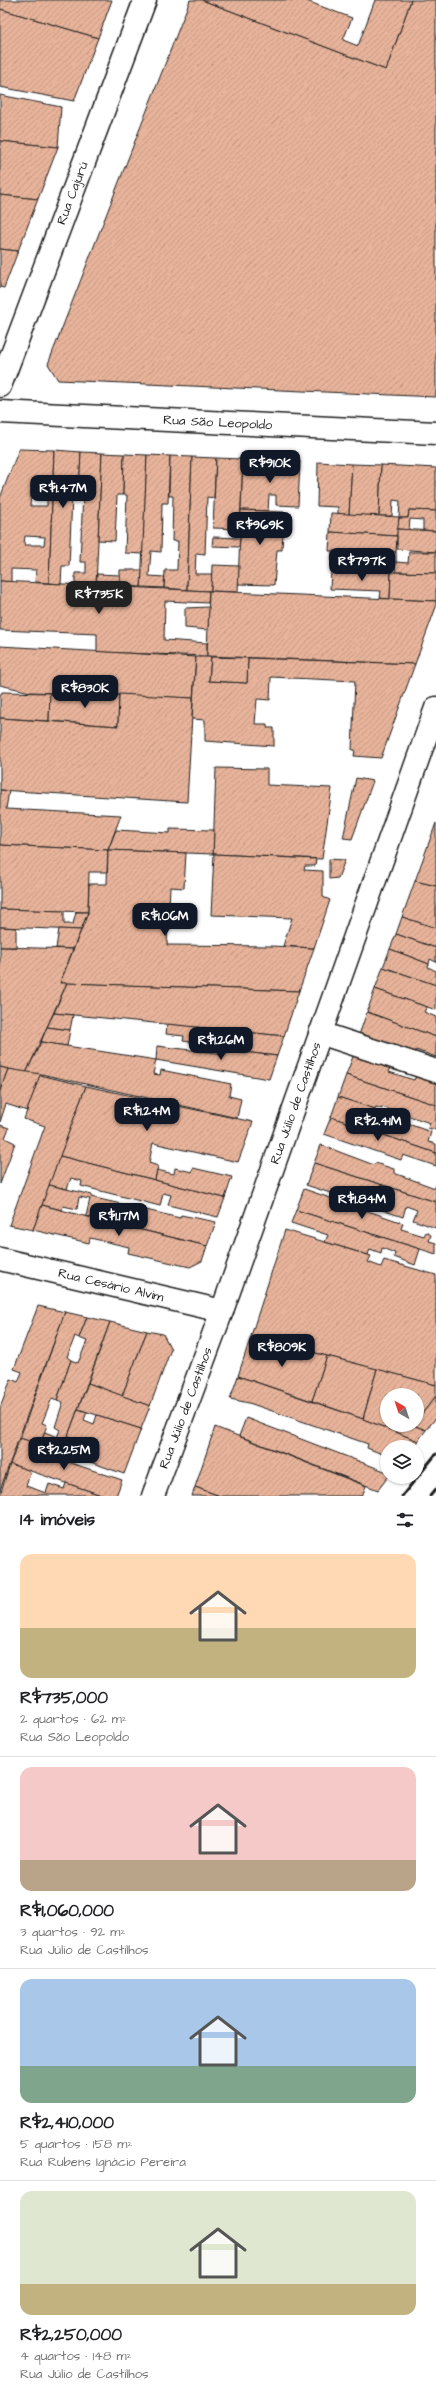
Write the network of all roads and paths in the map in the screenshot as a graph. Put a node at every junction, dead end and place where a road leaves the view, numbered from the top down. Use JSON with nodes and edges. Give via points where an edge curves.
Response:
{"nodes":[{"id":1,"x":146,"y":0,"type":"edge"},
{"id":2,"x":0,"y":386,"type":"edge"},
{"id":3,"x":0,"y":412,"type":"edge"},
{"id":4,"x":436,"y":433,"type":"edge"},
{"id":5,"x":436,"y":708,"type":"edge"},
{"id":6,"x":320,"y":1033,"type":"junction"},
{"id":7,"x":436,"y":1070,"type":"edge"},
{"id":8,"x":0,"y":1259,"type":"edge"},
{"id":9,"x":222,"y":1311,"type":"junction"},
{"id":10,"x":153,"y":1496,"type":"edge"}],
"edges":[{"from":1,"to":2,"type":"street","name":"Rua Cajurú"},
{"from":3,"to":4,"type":"street","name":"Rua São Leopoldo"},
{"from":5,"to":6,"type":"street","name":"Rua Júlio de Castilhos"},
{"from":6,"to":7,"type":"street"},
{"from":6,"to":9,"type":"street","name":"Rua Júlio de Castilhos"},
{"from":8,"to":9,"type":"street","name":"Rua Cesário Alvim"},
{"from":9,"to":10,"type":"street","name":"Rua Júlio de Castilhos"}]}
